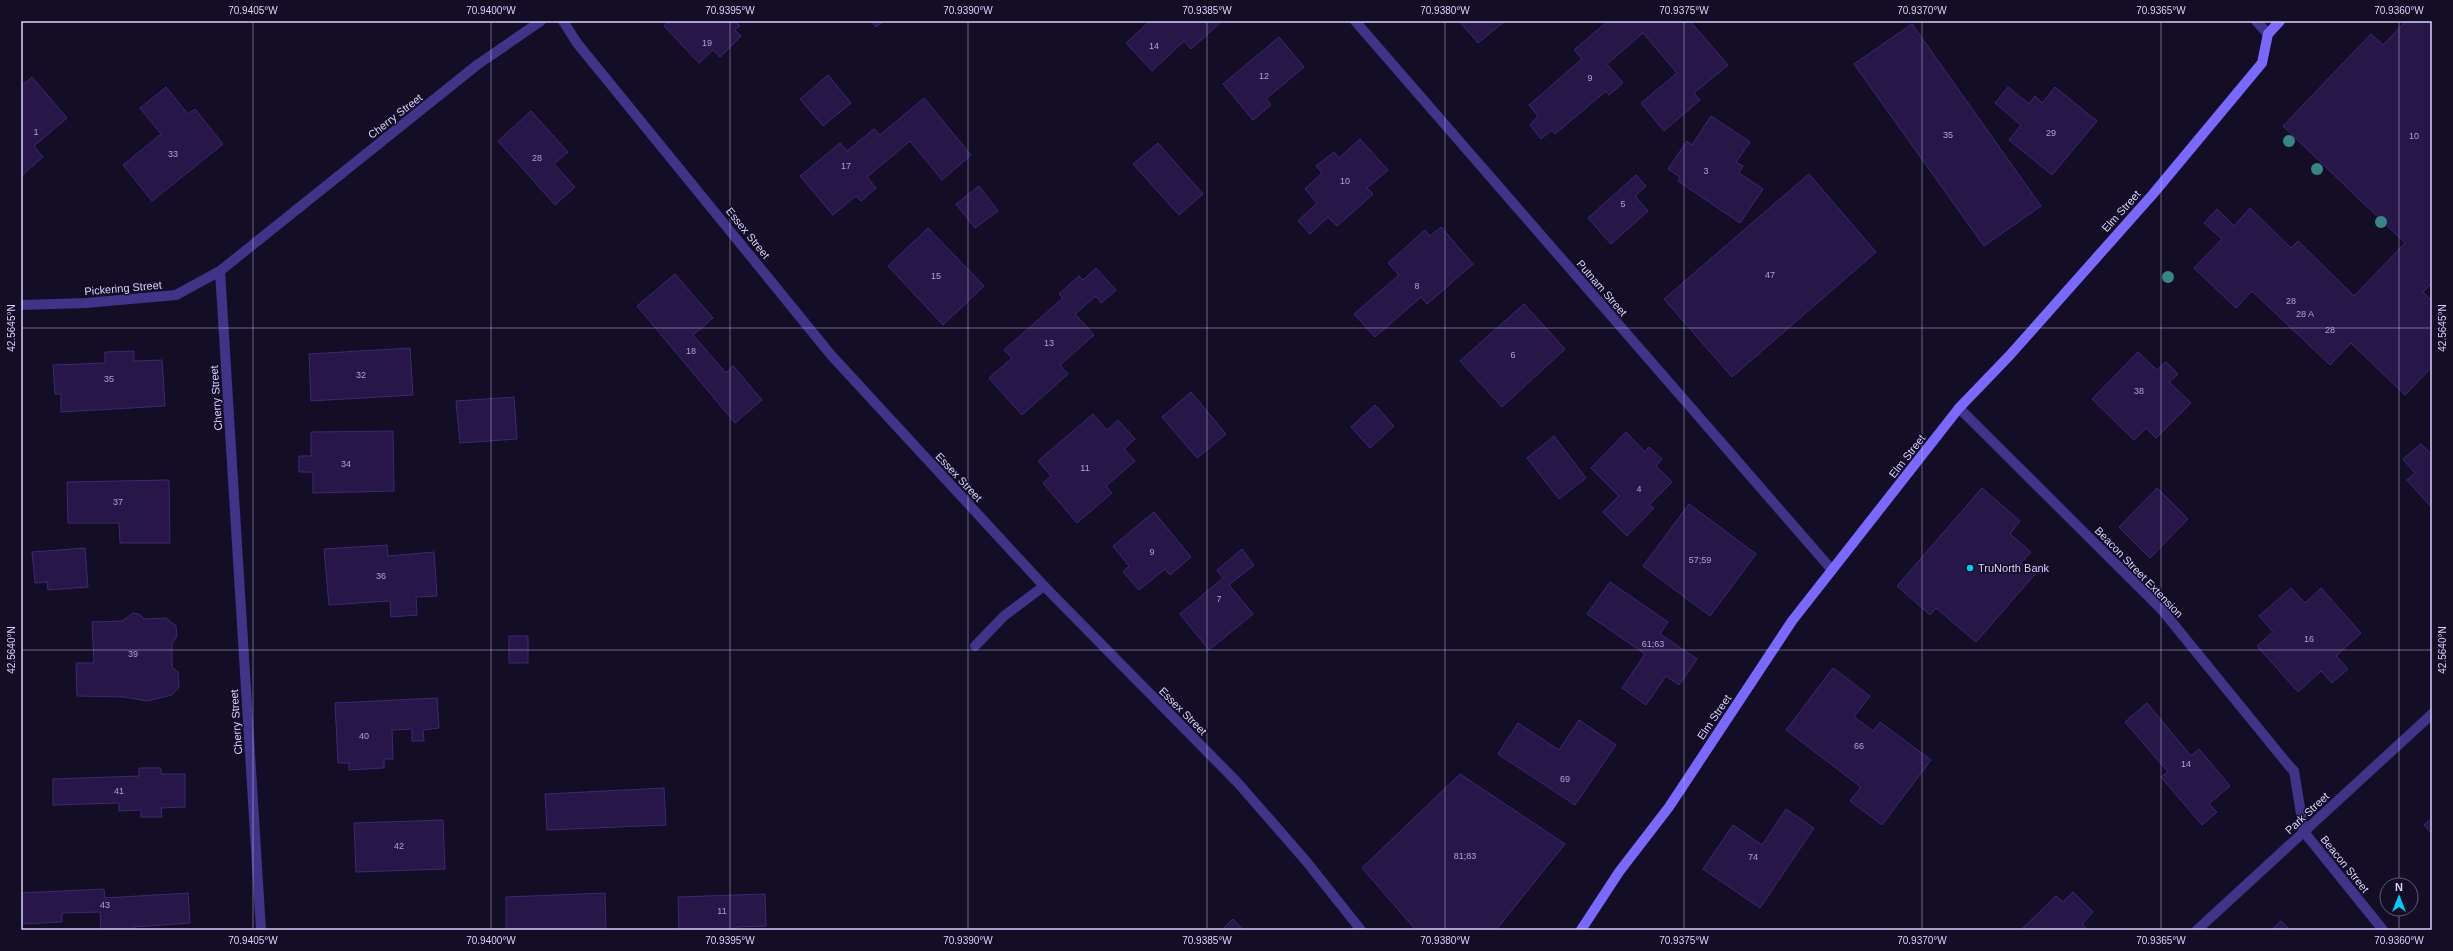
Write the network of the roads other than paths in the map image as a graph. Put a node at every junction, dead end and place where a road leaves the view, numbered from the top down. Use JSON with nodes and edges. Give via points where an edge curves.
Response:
{"nodes":[{"id":1,"x":541,"y":21,"type":"edge"},
{"id":2,"x":563,"y":21,"type":"edge"},
{"id":3,"x":1355,"y":21,"type":"edge"},
{"id":4,"x":2256,"y":21,"type":"edge"},
{"id":5,"x":2280,"y":21,"type":"edge"},
{"id":6,"x":2268,"y":34,"type":"junction"},
{"id":7,"x":220,"y":271,"type":"junction"},
{"id":8,"x":21,"y":305,"type":"edge"},
{"id":9,"x":1959,"y":408,"type":"junction"},
{"id":10,"x":1832,"y":570,"type":"junction"},
{"id":11,"x":1044,"y":586,"type":"junction"},
{"id":12,"x":975,"y":646,"type":"dead end"},
{"id":13,"x":2432,"y":714,"type":"edge"},
{"id":14,"x":2304,"y":832,"type":"junction"},
{"id":15,"x":261,"y":930,"type":"edge"},
{"id":16,"x":1361,"y":930,"type":"edge"},
{"id":17,"x":1581,"y":930,"type":"edge"},
{"id":18,"x":2197,"y":930,"type":"edge"},
{"id":19,"x":2383,"y":930,"type":"edge"}],
"edges":[{"from":1,"to":7,"type":"street","name":"Cherry Street","via":[[477,65]]},
{"from":2,"to":11,"type":"street","name":"Essex Street","via":[[577,42],[831,355]]},
{"from":3,"to":10,"type":"street","name":"Putnam Street"},
{"from":4,"to":6,"type":"street"},
{"from":5,"to":6,"type":"main road"},
{"from":6,"to":9,"type":"main road","name":"Elm Street","via":[[2262,63],[2153,194],[2010,356]]},
{"from":7,"to":8,"type":"street","name":"Pickering Street","via":[[176,296]]},
{"from":7,"to":15,"type":"street","name":"Cherry Street"},
{"from":9,"to":10,"type":"main road","name":"Elm Street"},
{"from":9,"to":14,"type":"street","name":"Beacon Street Extension","via":[[2162,610],[2290,766],[2294,771]]},
{"from":10,"to":17,"type":"main road","name":"Elm Street","via":[[1792,621],[1669,806],[1619,872]]},
{"from":11,"to":12,"type":"street","via":[[1004,616]]},
{"from":11,"to":16,"type":"street","name":"Essex Street","via":[[1238,783],[1306,861]]},
{"from":13,"to":14,"type":"street","name":"Park Street"},
{"from":14,"to":18,"type":"street","name":"Park Street"},
{"from":14,"to":19,"type":"street","name":"Beacon Street"}]}
